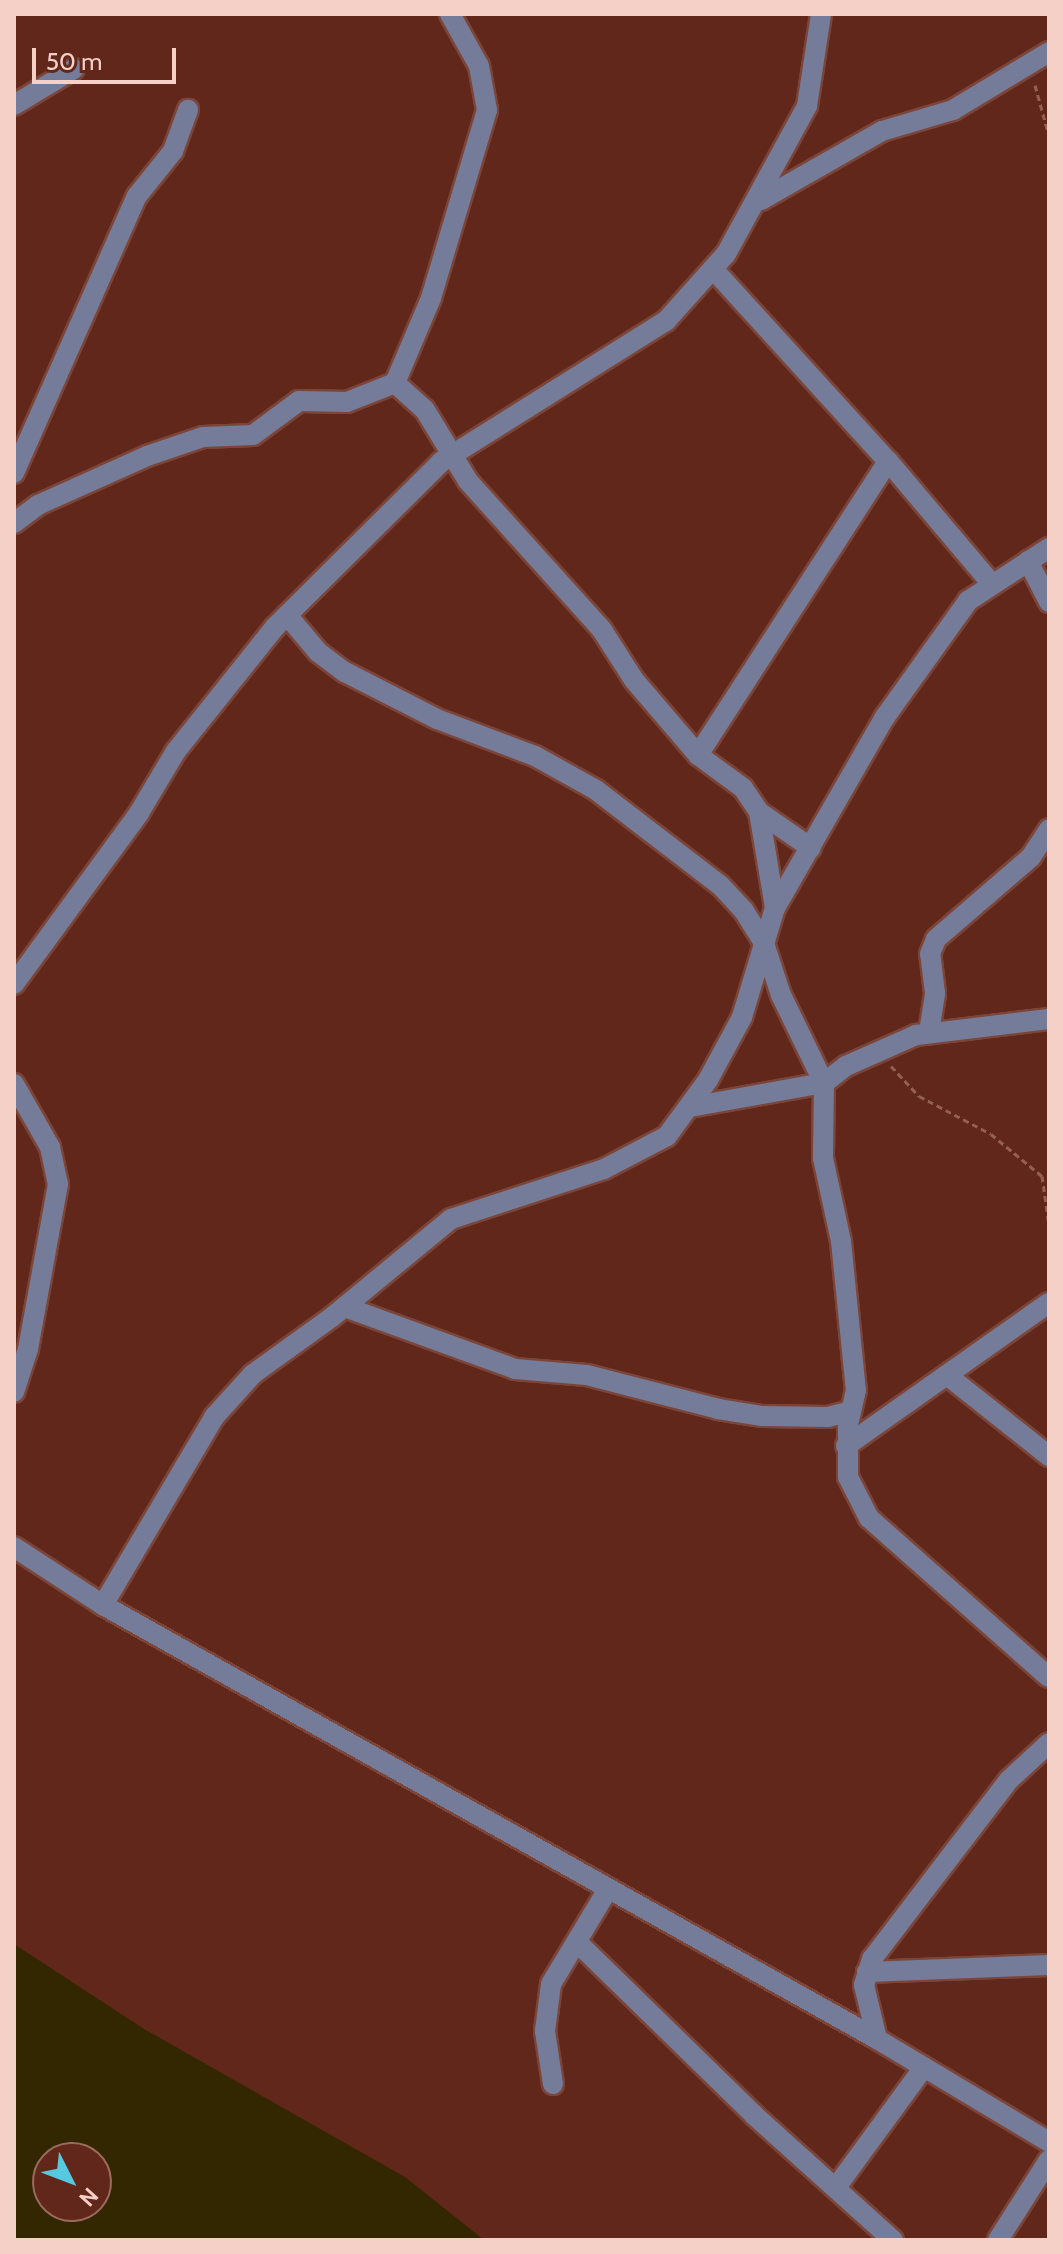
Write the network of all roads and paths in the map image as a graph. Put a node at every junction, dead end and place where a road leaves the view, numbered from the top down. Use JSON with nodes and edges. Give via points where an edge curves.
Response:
{"nodes":[{"id":1,"x":450,"y":14,"type":"edge"},
{"id":2,"x":821,"y":14,"type":"edge"},
{"id":3,"x":1042,"y":57,"type":"edge"},
{"id":4,"x":74,"y":69,"type":"dead end"},
{"id":5,"x":14,"y":105,"type":"edge"},
{"id":6,"x":188,"y":110,"type":"dead end"},
{"id":7,"x":1049,"y":136,"type":"edge"},
{"id":8,"x":757,"y":202,"type":"junction"},
{"id":9,"x":713,"y":269,"type":"junction"},
{"id":10,"x":395,"y":383,"type":"junction"},
{"id":11,"x":452,"y":453,"type":"junction"},
{"id":12,"x":888,"y":461,"type":"junction"},
{"id":13,"x":14,"y":473,"type":"edge"},
{"id":14,"x":14,"y":523,"type":"edge"},
{"id":15,"x":1049,"y":548,"type":"edge"},
{"id":16,"x":1028,"y":561,"type":"junction"},
{"id":17,"x":992,"y":584,"type":"junction"},
{"id":18,"x":1049,"y":602,"type":"edge"},
{"id":19,"x":287,"y":615,"type":"junction"},
{"id":20,"x":698,"y":755,"type":"junction"},
{"id":21,"x":759,"y":812,"type":"junction"},
{"id":22,"x":1049,"y":829,"type":"edge"},
{"id":23,"x":811,"y":848,"type":"junction"},
{"id":24,"x":775,"y":908,"type":"junction"},
{"id":25,"x":764,"y":943,"type":"junction"},
{"id":26,"x":14,"y":984,"type":"edge"},
{"id":27,"x":1049,"y":1019,"type":"edge"},
{"id":28,"x":929,"y":1032,"type":"junction"},
{"id":29,"x":865,"y":1057,"type":"junction"},
{"id":30,"x":824,"y":1083,"type":"junction"},
{"id":31,"x":14,"y":1084,"type":"edge"},
{"id":32,"x":690,"y":1107,"type":"junction"},
{"id":33,"x":1049,"y":1225,"type":"edge"},
{"id":34,"x":1049,"y":1303,"type":"edge"},
{"id":35,"x":345,"y":1307,"type":"junction"},
{"id":36,"x":948,"y":1376,"type":"junction"},
{"id":37,"x":14,"y":1392,"type":"edge"},
{"id":38,"x":851,"y":1411,"type":"junction"},
{"id":39,"x":846,"y":1446,"type":"junction"},
{"id":40,"x":1049,"y":1456,"type":"edge"},
{"id":41,"x":14,"y":1547,"type":"edge"},
{"id":42,"x":103,"y":1605,"type":"junction"},
{"id":43,"x":1049,"y":1677,"type":"edge"},
{"id":44,"x":1049,"y":1743,"type":"edge"},
{"id":45,"x":608,"y":1889,"type":"junction"},
{"id":46,"x":579,"y":1944,"type":"junction"},
{"id":47,"x":1049,"y":1965,"type":"edge"},
{"id":48,"x":867,"y":1972,"type":"junction"},
{"id":49,"x":877,"y":2039,"type":"junction"},
{"id":50,"x":924,"y":2067,"type":"junction"},
{"id":51,"x":553,"y":2084,"type":"dead end"},
{"id":52,"x":1049,"y":2142,"type":"edge"},
{"id":53,"x":1049,"y":2160,"type":"edge"},
{"id":54,"x":837,"y":2186,"type":"junction"},
{"id":55,"x":893,"y":2240,"type":"edge"},
{"id":56,"x":998,"y":2240,"type":"edge"}],
"edges":[{"from":1,"to":10,"type":"street","via":[[479,66],[487,110],[431,298]]},
{"from":2,"to":8,"type":"street","via":[[807,106]]},
{"from":3,"to":7,"type":"path","via":[[1035,94]]},
{"from":3,"to":8,"type":"street","via":[[953,110],[869,137]]},
{"from":4,"to":5,"type":"street"},
{"from":6,"to":13,"type":"street","via":[[173,151],[137,196]]},
{"from":8,"to":9,"type":"street","via":[[739,237]]},
{"from":9,"to":11,"type":"street","via":[[666,321]]},
{"from":9,"to":12,"type":"street"},
{"from":10,"to":11,"type":"street","via":[[425,410]]},
{"from":10,"to":14,"type":"street","via":[[347,402],[299,401],[253,435],[203,437],[147,456],[38,505]]},
{"from":11,"to":19,"type":"street"},
{"from":11,"to":20,"type":"street","via":[[468,481],[602,630],[634,680]]},
{"from":12,"to":17,"type":"street"},
{"from":12,"to":20,"type":"street"},
{"from":15,"to":16,"type":"street"},
{"from":16,"to":17,"type":"street"},
{"from":16,"to":18,"type":"street"},
{"from":17,"to":23,"type":"street","via":[[968,601],[933,643]]},
{"from":19,"to":25,"type":"street","via":[[318,652],[345,672],[437,719],[535,756],[596,790],[720,885]]},
{"from":19,"to":26,"type":"street","via":[[204,713],[139,813]]},
{"from":20,"to":21,"type":"street","via":[[743,788]]},
{"from":21,"to":23,"type":"street"},
{"from":21,"to":24,"type":"street"},
{"from":22,"to":28,"type":"street","via":[[1031,857],[936,939],[930,954],[935,993]]},
{"from":23,"to":24,"type":"street"},
{"from":24,"to":25,"type":"street"},
{"from":25,"to":30,"type":"street","via":[[781,995]]},
{"from":25,"to":32,"type":"street","via":[[742,1017]]},
{"from":27,"to":28,"type":"street"},
{"from":28,"to":29,"type":"street"},
{"from":29,"to":30,"type":"street"},
{"from":29,"to":33,"type":"path","via":[[890,1065],[919,1096],[991,1134],[1030,1164],[1042,1176]]},
{"from":30,"to":32,"type":"street"},
{"from":30,"to":38,"type":"street","via":[[823,1158],[846,1284],[856,1390]]},
{"from":31,"to":37,"type":"street","via":[[50,1147],[58,1184],[28,1349]]},
{"from":32,"to":35,"type":"street","via":[[667,1136],[637,1154],[552,1189],[451,1219]]},
{"from":34,"to":36,"type":"street"},
{"from":35,"to":38,"type":"street","via":[[515,1369],[587,1375],[762,1416],[828,1417]]},
{"from":35,"to":42,"type":"street","via":[[232,1391]]},
{"from":36,"to":39,"type":"street"},
{"from":36,"to":40,"type":"street"},
{"from":38,"to":39,"type":"street"},
{"from":39,"to":43,"type":"street","via":[[848,1477],[869,1518]]},
{"from":41,"to":42,"type":"street"},
{"from":42,"to":45,"type":"street"},
{"from":44,"to":48,"type":"street","via":[[1009,1780]]},
{"from":45,"to":46,"type":"street"},
{"from":45,"to":49,"type":"street"},
{"from":46,"to":51,"type":"street","via":[[551,1984],[547,2003],[545,2031]]},
{"from":46,"to":54,"type":"street","via":[[754,2115]]},
{"from":47,"to":48,"type":"street"},
{"from":48,"to":49,"type":"street","via":[[864,1985]]},
{"from":49,"to":50,"type":"street"},
{"from":50,"to":52,"type":"street"},
{"from":50,"to":54,"type":"street"},
{"from":53,"to":56,"type":"street"},
{"from":54,"to":55,"type":"street"}]}
